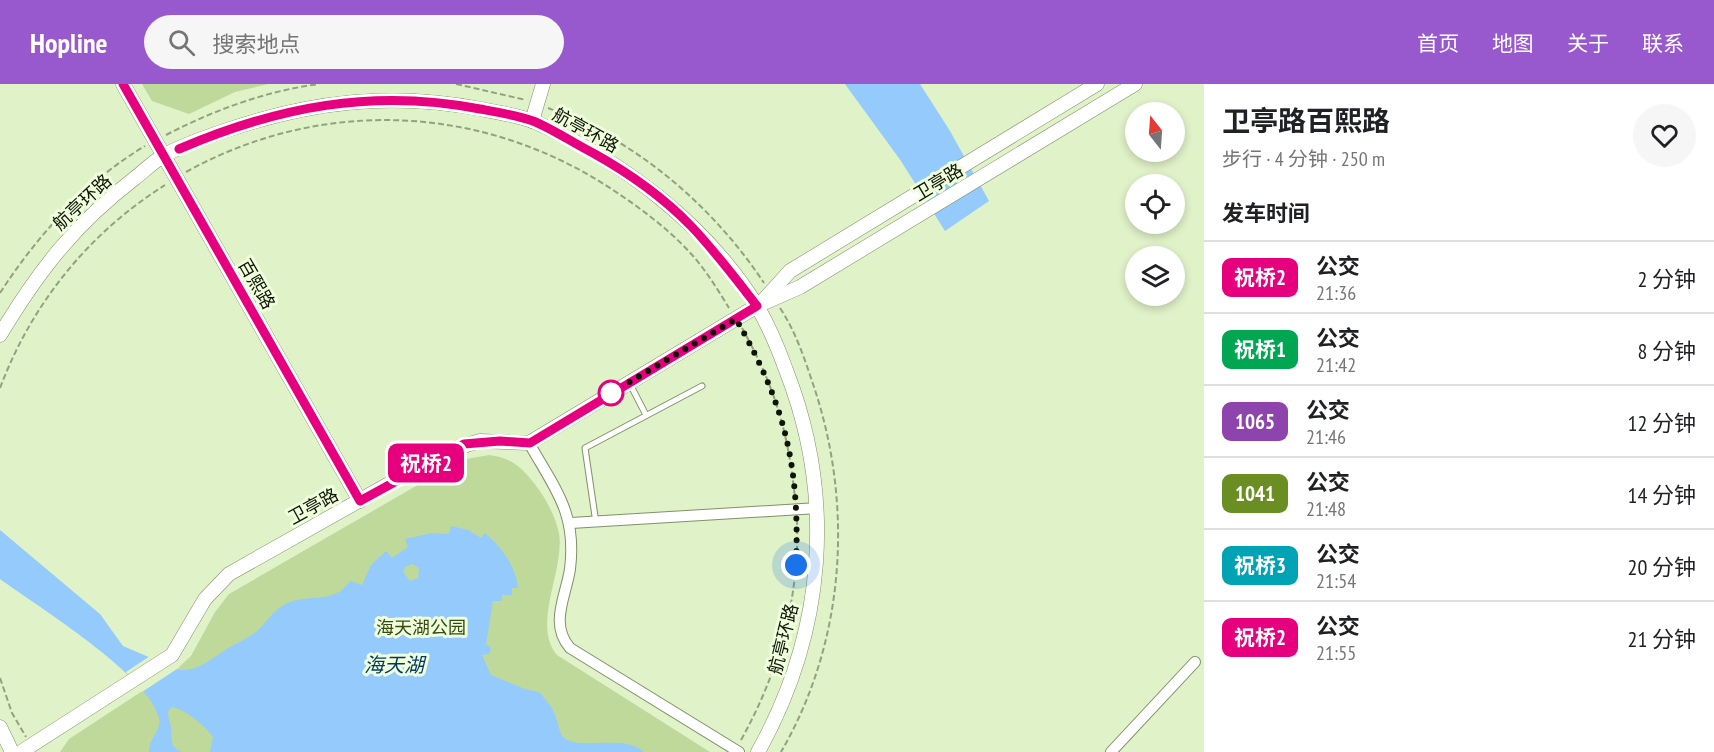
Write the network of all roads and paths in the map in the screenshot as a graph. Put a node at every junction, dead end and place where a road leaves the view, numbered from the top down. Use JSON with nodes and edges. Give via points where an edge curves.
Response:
{"nodes":[{"id":1,"x":123,"y":84,"type":"edge"},
{"id":2,"x":456,"y":84,"type":"edge"},
{"id":3,"x":543,"y":84,"type":"edge"},
{"id":4,"x":1097,"y":84,"type":"edge"},
{"id":5,"x":1136,"y":84,"type":"edge"},
{"id":6,"x":537,"y":104,"type":"junction"},
{"id":7,"x":532,"y":121,"type":"junction"},
{"id":8,"x":163,"y":156,"type":"junction"},
{"id":9,"x":176,"y":178,"type":"junction"},
{"id":10,"x":772,"y":296,"type":"junction"},
{"id":11,"x":757,"y":306,"type":"junction"},
{"id":12,"x":736,"y":319,"type":"junction"},
{"id":13,"x":0,"y":335,"type":"edge"},
{"id":14,"x":629,"y":383,"type":"junction"},
{"id":15,"x":702,"y":386,"type":"dead end"},
{"id":16,"x":0,"y":388,"type":"edge"},
{"id":17,"x":646,"y":415,"type":"junction"},
{"id":18,"x":530,"y":443,"type":"junction"},
{"id":19,"x":360,"y":501,"type":"junction"},
{"id":20,"x":818,"y":508,"type":"junction"},
{"id":21,"x":796,"y":509,"type":"junction"},
{"id":22,"x":571,"y":523,"type":"junction"},
{"id":23,"x":596,"y":523,"type":"junction"},
{"id":24,"x":1195,"y":662,"type":"dead end"},
{"id":25,"x":0,"y":678,"type":"edge"},
{"id":26,"x":0,"y":727,"type":"edge"},
{"id":27,"x":26,"y":749,"type":"edge"},
{"id":28,"x":737,"y":751,"type":"edge"},
{"id":29,"x":12,"y":752,"type":"edge"},
{"id":30,"x":758,"y":752,"type":"edge"},
{"id":31,"x":781,"y":752,"type":"edge"},
{"id":32,"x":1111,"y":752,"type":"edge"}],
"edges":[{"from":1,"to":8,"type":"street","name":"百熙路"},
{"from":2,"to":6,"type":"path","name":"航亭环路"},
{"from":3,"to":6,"type":"street"},
{"from":4,"to":10,"type":"street","name":"卫亭路","via":[[790,271]]},
{"from":5,"to":10,"type":"street","name":"卫亭路","via":[[800,287]]},
{"from":6,"to":7,"type":"street"},
{"from":6,"to":10,"type":"path","name":"航亭环路","via":[[602,134],[662,173],[726,231]]},
{"from":7,"to":8,"type":"street","name":"航亭环路","via":[[422,100],[349,102],[261,118]]},
{"from":7,"to":11,"type":"street","name":"航亭环路","via":[[608,162],[664,201],[715,253]]},
{"from":8,"to":9,"type":"street","name":"百熙路"},
{"from":8,"to":13,"type":"street","name":"航亭环路","via":[[112,197],[52,255]]},
{"from":9,"to":12,"type":"path","name":"航亭环路","via":[[225,153],[302,128],[384,120],[451,124],[484,132],[541,149],[589,173],[632,202],[692,255]]},
{"from":9,"to":16,"type":"path","name":"航亭环路","via":[[122,215],[84,250],[33,319]]},
{"from":9,"to":19,"type":"street","name":"百熙路"},
{"from":10,"to":11,"type":"street","name":"卫亭路"},
{"from":10,"to":31,"type":"path","name":"航亭环路","via":[[791,325],[819,402],[833,452],[839,519],[836,589],[828,630],[808,696]]},
{"from":11,"to":12,"type":"street","name":"卫亭路"},
{"from":11,"to":20,"type":"street","name":"航亭环路","via":[[802,416],[811,450]]},
{"from":12,"to":14,"type":"street","name":"卫亭路"},
{"from":12,"to":21,"type":"path","name":"航亭环路","via":[[761,363],[784,423]]},
{"from":14,"to":17,"type":"lane"},
{"from":14,"to":18,"type":"street","name":"卫亭路"},
{"from":15,"to":17,"type":"lane"},
{"from":17,"to":23,"type":"lane","via":[[585,448]]},
{"from":18,"to":19,"type":"street","name":"卫亭路","via":[[464,444]]},
{"from":18,"to":22,"type":"street"},
{"from":19,"to":27,"type":"street","name":"卫亭路","via":[[218,583],[178,648],[165,661]]},
{"from":20,"to":21,"type":"street"},
{"from":20,"to":30,"type":"street","name":"航亭环路","via":[[815,576],[800,657],[787,695]]},
{"from":21,"to":23,"type":"street"},
{"from":21,"to":28,"type":"path","name":"航亭环路","via":[[796,565],[789,618],[759,707]]},
{"from":22,"to":23,"type":"street"},
{"from":22,"to":28,"type":"street","via":[[569,570],[559,614],[560,633],[565,642]]},
{"from":24,"to":32,"type":"street"},
{"from":25,"to":27,"type":"path"},
{"from":26,"to":29,"type":"street"}]}
